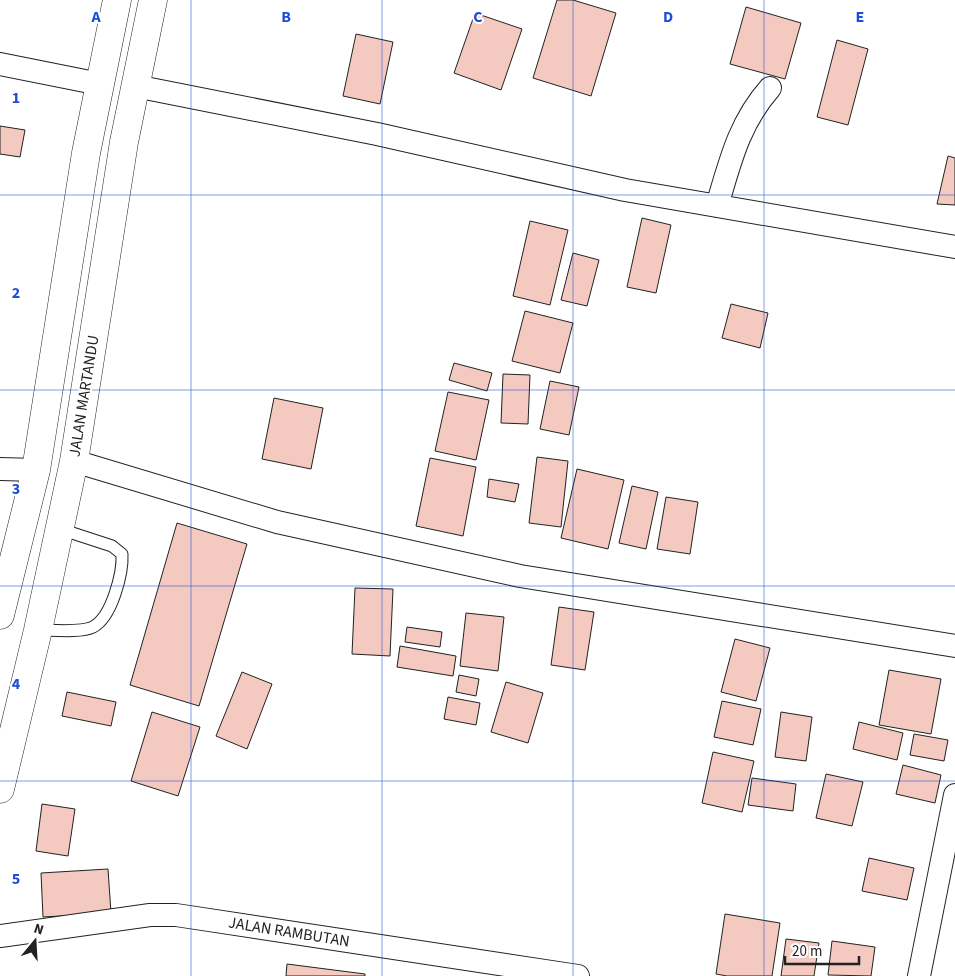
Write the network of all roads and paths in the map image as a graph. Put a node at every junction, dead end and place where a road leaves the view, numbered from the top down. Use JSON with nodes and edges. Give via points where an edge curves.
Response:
{"nodes":[{"id":1,"x":117,"y":0,"type":"edge"},
{"id":2,"x":153,"y":0,"type":"edge"},
{"id":3,"x":0,"y":64,"type":"edge"},
{"id":4,"x":100,"y":84,"type":"junction"},
{"id":5,"x":135,"y":86,"type":"junction"},
{"id":6,"x":770,"y":88,"type":"dead end"},
{"id":7,"x":718,"y":206,"type":"junction"},
{"id":8,"x":955,"y":247,"type":"edge"},
{"id":9,"x":74,"y":461,"type":"junction"},
{"id":10,"x":0,"y":469,"type":"edge"},
{"id":11,"x":36,"y":470,"type":"junction"},
{"id":12,"x":60,"y":529,"type":"junction"},
{"id":13,"x":0,"y":615,"type":"edge"},
{"id":14,"x":38,"y":630,"type":"junction"},
{"id":15,"x":955,"y":646,"type":"edge"},
{"id":16,"x":0,"y":789,"type":"edge"},
{"id":17,"x":955,"y":795,"type":"edge"},
{"id":18,"x":0,"y":936,"type":"edge"},
{"id":19,"x":573,"y":976,"type":"edge"},
{"id":20,"x":919,"y":976,"type":"edge"}],
"edges":[{"from":1,"to":4,"type":"highway"},
{"from":2,"to":5,"type":"highway","name":"JALAN MARTANDU"},
{"from":3,"to":4,"type":"street"},
{"from":4,"to":11,"type":"highway","via":[[86,153]]},
{"from":5,"to":7,"type":"street","via":[[377,134],[625,190]]},
{"from":5,"to":9,"type":"highway","name":"JALAN MARTANDU"},
{"from":6,"to":7,"type":"street","via":[[757,103],[737,142]]},
{"from":7,"to":8,"type":"street"},
{"from":9,"to":12,"type":"highway","name":"JALAN MARTANDU"},
{"from":9,"to":15,"type":"street","via":[[277,522],[520,576]]},
{"from":10,"to":11,"type":"street"},
{"from":11,"to":13,"type":"highway"},
{"from":12,"to":14,"type":"highway","name":"JALAN MARTANDU"},
{"from":12,"to":14,"type":"lane","via":[[112,546],[122,554],[123,565],[105,614],[94,627]]},
{"from":14,"to":16,"type":"highway","name":"JALAN MARTANDU"},
{"from":17,"to":20,"type":"street"},
{"from":18,"to":19,"type":"street","name":"JALAN RAMBUTAN","via":[[176,914]]}]}
